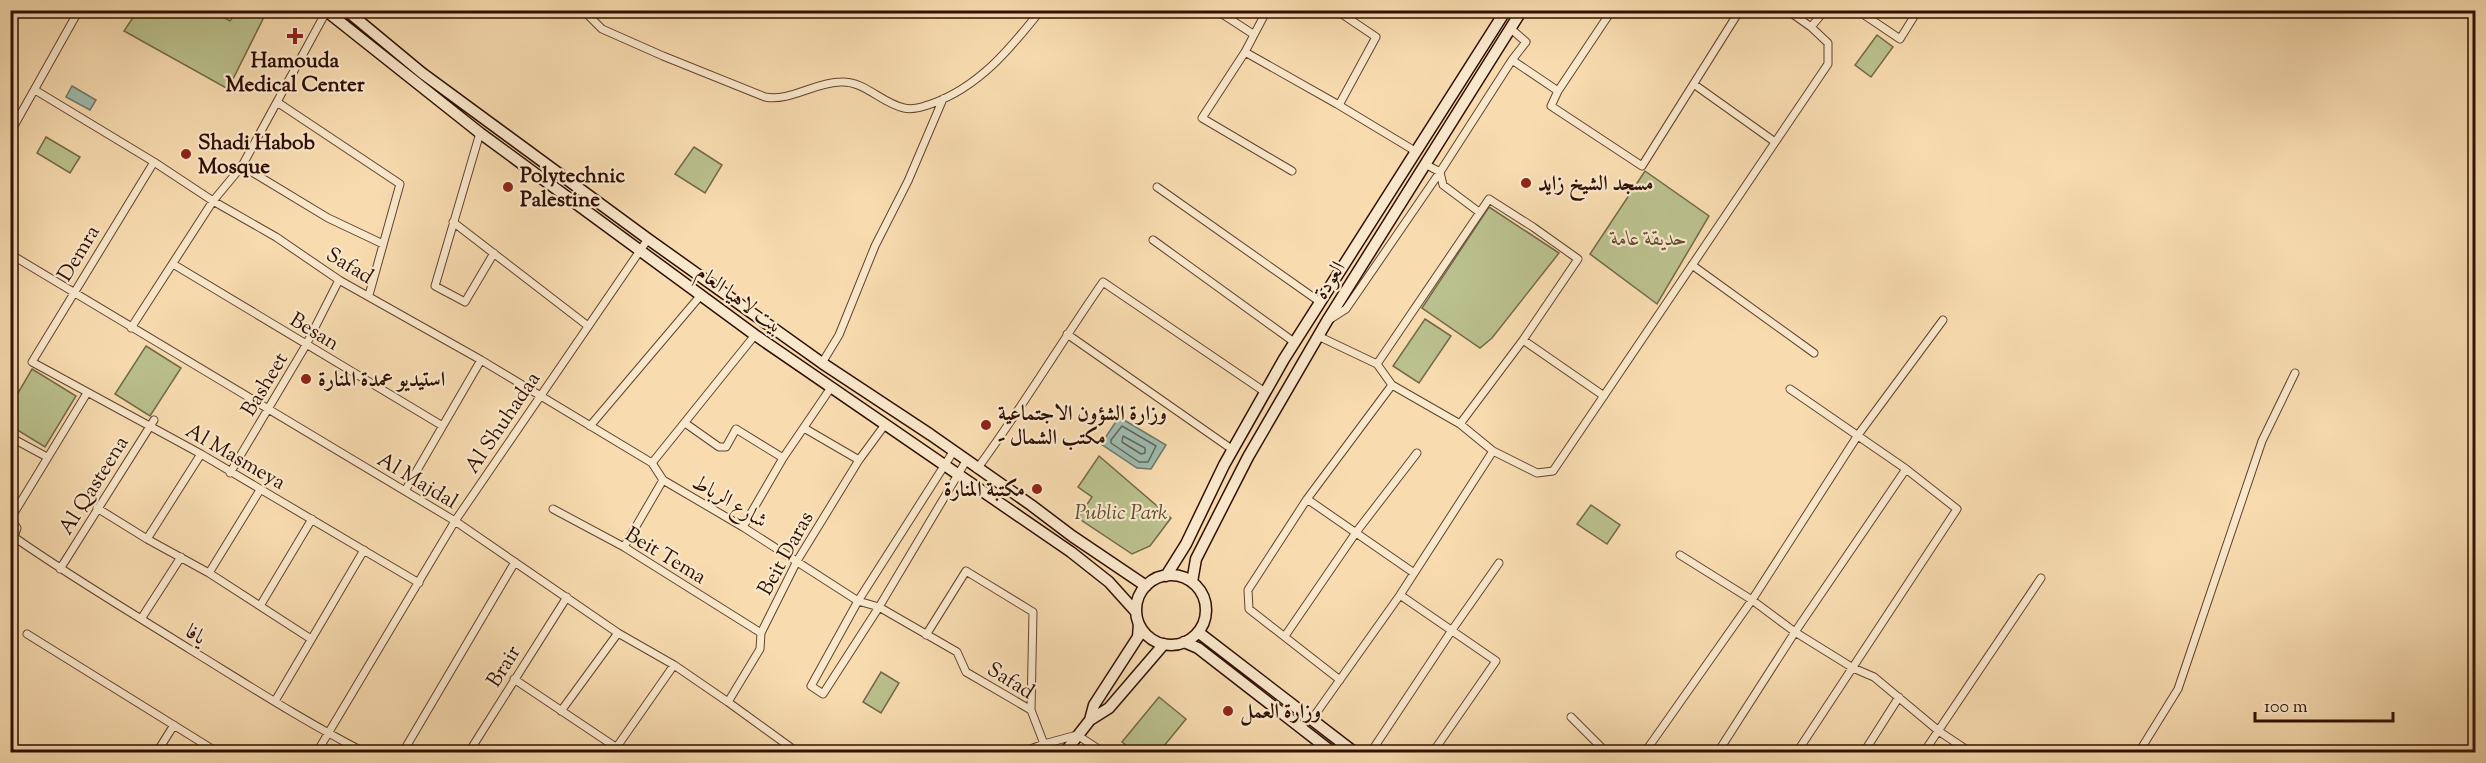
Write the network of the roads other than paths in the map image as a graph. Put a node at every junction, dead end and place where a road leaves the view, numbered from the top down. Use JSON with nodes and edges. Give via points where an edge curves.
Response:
{"nodes":[{"id":1,"x":79,"y":10,"type":"edge"},
{"id":2,"x":346,"y":10,"type":"edge"},
{"id":3,"x":583,"y":10,"type":"edge"},
{"id":4,"x":1041,"y":10,"type":"edge"},
{"id":5,"x":1216,"y":10,"type":"edge"},
{"id":6,"x":1267,"y":10,"type":"edge"},
{"id":7,"x":1336,"y":10,"type":"edge"},
{"id":8,"x":1506,"y":10,"type":"edge"},
{"id":9,"x":1522,"y":10,"type":"edge"},
{"id":10,"x":1611,"y":10,"type":"edge"},
{"id":11,"x":1740,"y":10,"type":"edge"},
{"id":12,"x":1787,"y":10,"type":"edge"},
{"id":13,"x":1825,"y":10,"type":"edge"},
{"id":14,"x":1857,"y":10,"type":"edge"},
{"id":15,"x":1918,"y":10,"type":"edge"},
{"id":16,"x":326,"y":11,"type":"edge"},
{"id":17,"x":1811,"y":27,"type":"junction"},
{"id":18,"x":1510,"y":28,"type":"junction"},
{"id":19,"x":1253,"y":34,"type":"junction"},
{"id":20,"x":1245,"y":52,"type":"junction"},
{"id":21,"x":1512,"y":60,"type":"junction"},
{"id":22,"x":1695,"y":85,"type":"junction"},
{"id":23,"x":35,"y":90,"type":"junction"},
{"id":24,"x":1558,"y":91,"type":"junction"},
{"id":25,"x":944,"y":99,"type":"junction"},
{"id":26,"x":277,"y":102,"type":"junction"},
{"id":27,"x":1339,"y":105,"type":"junction"},
{"id":28,"x":10,"y":133,"type":"edge"},
{"id":29,"x":480,"y":133,"type":"junction"},
{"id":30,"x":1775,"y":142,"type":"junction"},
{"id":31,"x":1414,"y":151,"type":"junction"},
{"id":32,"x":154,"y":162,"type":"junction"},
{"id":33,"x":1425,"y":164,"type":"junction"},
{"id":34,"x":242,"y":166,"type":"junction"},
{"id":35,"x":1292,"y":171,"type":"dead end"},
{"id":36,"x":1440,"y":172,"type":"junction"},
{"id":37,"x":1157,"y":188,"type":"dead end"},
{"id":38,"x":213,"y":201,"type":"junction"},
{"id":39,"x":1479,"y":212,"type":"junction"},
{"id":40,"x":453,"y":222,"type":"junction"},
{"id":41,"x":648,"y":239,"type":"junction"},
{"id":42,"x":1153,"y":240,"type":"dead end"},
{"id":43,"x":383,"y":244,"type":"junction"},
{"id":44,"x":641,"y":250,"type":"junction"},
{"id":45,"x":494,"y":253,"type":"junction"},
{"id":46,"x":14,"y":256,"type":"edge"},
{"id":47,"x":173,"y":264,"type":"junction"},
{"id":48,"x":1692,"y":265,"type":"junction"},
{"id":49,"x":10,"y":269,"type":"edge"},
{"id":50,"x":339,"y":280,"type":"junction"},
{"id":51,"x":73,"y":292,"type":"junction"},
{"id":52,"x":369,"y":295,"type":"junction"},
{"id":53,"x":701,"y":295,"type":"junction"},
{"id":54,"x":1320,"y":302,"type":"junction"},
{"id":55,"x":1943,"y":320,"type":"dead end"},
{"id":56,"x":1327,"y":321,"type":"junction"},
{"id":57,"x":588,"y":326,"type":"junction"},
{"id":58,"x":131,"y":328,"type":"junction"},
{"id":59,"x":1067,"y":334,"type":"junction"},
{"id":60,"x":755,"y":335,"type":"junction"},
{"id":61,"x":1318,"y":336,"type":"junction"},
{"id":62,"x":1523,"y":340,"type":"junction"},
{"id":63,"x":1294,"y":342,"type":"junction"},
{"id":64,"x":306,"y":345,"type":"junction"},
{"id":65,"x":1814,"y":353,"type":"dead end"},
{"id":66,"x":481,"y":360,"type":"junction"},
{"id":67,"x":32,"y":362,"type":"joint"},
{"id":68,"x":822,"y":363,"type":"junction"},
{"id":69,"x":1377,"y":364,"type":"junction"},
{"id":70,"x":2295,"y":373,"type":"dead end"},
{"id":71,"x":1392,"y":385,"type":"junction"},
{"id":72,"x":830,"y":389,"type":"junction"},
{"id":73,"x":1790,"y":389,"type":"dead end"},
{"id":74,"x":1264,"y":392,"type":"junction"},
{"id":75,"x":87,"y":393,"type":"junction"},
{"id":76,"x":539,"y":395,"type":"junction"},
{"id":77,"x":1604,"y":396,"type":"junction"},
{"id":78,"x":268,"y":409,"type":"junction"},
{"id":79,"x":152,"y":423,"type":"junction"},
{"id":80,"x":685,"y":423,"type":"junction"},
{"id":81,"x":1460,"y":424,"type":"junction"},
{"id":82,"x":441,"y":426,"type":"junction"},
{"id":83,"x":591,"y":426,"type":"junction"},
{"id":84,"x":884,"y":426,"type":"junction"},
{"id":85,"x":804,"y":428,"type":"junction"},
{"id":86,"x":1858,"y":435,"type":"junction"},
{"id":87,"x":10,"y":436,"type":"edge"},
{"id":88,"x":1233,"y":450,"type":"junction"},
{"id":89,"x":1493,"y":451,"type":"junction"},
{"id":90,"x":953,"y":452,"type":"junction"},
{"id":91,"x":1417,"y":453,"type":"dead end"},
{"id":92,"x":201,"y":454,"type":"junction"},
{"id":93,"x":47,"y":457,"type":"junction"},
{"id":94,"x":783,"y":458,"type":"junction"},
{"id":95,"x":860,"y":460,"type":"junction"},
{"id":96,"x":966,"y":461,"type":"junction"},
{"id":97,"x":652,"y":463,"type":"junction"},
{"id":98,"x":944,"y":466,"type":"junction"},
{"id":99,"x":977,"y":469,"type":"junction"},
{"id":100,"x":1906,"y":469,"type":"junction"},
{"id":101,"x":230,"y":472,"type":"junction"},
{"id":102,"x":958,"y":474,"type":"junction"},
{"id":103,"x":663,"y":480,"type":"junction"},
{"id":104,"x":260,"y":490,"type":"junction"},
{"id":105,"x":405,"y":491,"type":"junction"},
{"id":106,"x":1307,"y":499,"type":"junction"},
{"id":107,"x":97,"y":508,"type":"junction"},
{"id":108,"x":553,"y":509,"type":"dead end"},
{"id":109,"x":11,"y":518,"type":"edge"},
{"id":110,"x":312,"y":519,"type":"junction"},
{"id":111,"x":455,"y":521,"type":"junction"},
{"id":112,"x":743,"y":527,"type":"junction"},
{"id":113,"x":1357,"y":531,"type":"junction"},
{"id":114,"x":12,"y":538,"type":"edge"},
{"id":115,"x":147,"y":539,"type":"junction"},
{"id":116,"x":624,"y":547,"type":"junction"},
{"id":117,"x":364,"y":550,"type":"junction"},
{"id":118,"x":1680,"y":555,"type":"dead end"},
{"id":119,"x":181,"y":557,"type":"junction"},
{"id":120,"x":797,"y":561,"type":"junction"},
{"id":121,"x":515,"y":562,"type":"junction"},
{"id":122,"x":1499,"y":563,"type":"dead end"},
{"id":123,"x":60,"y":569,"type":"junction"},
{"id":124,"x":209,"y":573,"type":"junction"},
{"id":125,"x":1414,"y":573,"type":"junction"},
{"id":126,"x":1166,"y":576,"type":"junction"},
{"id":127,"x":2041,"y":578,"type":"dead end"},
{"id":128,"x":1192,"y":582,"type":"junction"},
{"id":129,"x":419,"y":583,"type":"junction"},
{"id":130,"x":1146,"y":586,"type":"junction"},
{"id":131,"x":1400,"y":595,"type":"junction"},
{"id":132,"x":567,"y":597,"type":"junction"},
{"id":133,"x":1752,"y":600,"type":"junction"},
{"id":134,"x":858,"y":601,"type":"junction"},
{"id":135,"x":260,"y":606,"type":"junction"},
{"id":136,"x":879,"y":608,"type":"junction"},
{"id":137,"x":1136,"y":612,"type":"junction"},
{"id":138,"x":141,"y":619,"type":"junction"},
{"id":139,"x":1139,"y":624,"type":"junction"},
{"id":140,"x":1452,"y":630,"type":"junction"},
{"id":141,"x":1198,"y":632,"type":"junction"},
{"id":142,"x":618,"y":633,"type":"junction"},
{"id":143,"x":761,"y":633,"type":"junction"},
{"id":144,"x":1795,"y":633,"type":"junction"},
{"id":145,"x":27,"y":634,"type":"dead end"},
{"id":146,"x":926,"y":635,"type":"junction"},
{"id":147,"x":1285,"y":636,"type":"junction"},
{"id":148,"x":310,"y":639,"type":"junction"},
{"id":149,"x":1184,"y":642,"type":"junction"},
{"id":150,"x":1164,"y":644,"type":"junction"},
{"id":151,"x":674,"y":665,"type":"junction"},
{"id":152,"x":1853,"y":668,"type":"junction"},
{"id":153,"x":514,"y":679,"type":"junction"},
{"id":154,"x":1340,"y":680,"type":"junction"},
{"id":155,"x":1899,"y":698,"type":"junction"},
{"id":156,"x":274,"y":701,"type":"junction"},
{"id":157,"x":729,"y":702,"type":"junction"},
{"id":158,"x":1031,"y":710,"type":"junction"},
{"id":159,"x":561,"y":711,"type":"junction"},
{"id":160,"x":1570,"y":717,"type":"dead end"},
{"id":161,"x":1312,"y":719,"type":"junction"},
{"id":162,"x":1090,"y":720,"type":"junction"},
{"id":163,"x":174,"y":725,"type":"junction"},
{"id":164,"x":1940,"y":732,"type":"junction"},
{"id":165,"x":327,"y":733,"type":"junction"},
{"id":166,"x":1077,"y":735,"type":"junction"},
{"id":167,"x":1044,"y":744,"type":"junction"},
{"id":168,"x":616,"y":748,"type":"junction"},
{"id":169,"x":157,"y":753,"type":"edge"},
{"id":170,"x":218,"y":753,"type":"edge"},
{"id":171,"x":317,"y":753,"type":"edge"},
{"id":172,"x":364,"y":753,"type":"edge"},
{"id":173,"x":403,"y":753,"type":"edge"},
{"id":174,"x":469,"y":753,"type":"edge"},
{"id":175,"x":623,"y":753,"type":"edge"},
{"id":176,"x":797,"y":753,"type":"edge"},
{"id":177,"x":1022,"y":753,"type":"edge"},
{"id":178,"x":1065,"y":753,"type":"edge"},
{"id":179,"x":1103,"y":753,"type":"edge"},
{"id":180,"x":1332,"y":753,"type":"edge"},
{"id":181,"x":1354,"y":753,"type":"edge"},
{"id":182,"x":1371,"y":753,"type":"edge"},
{"id":183,"x":1433,"y":753,"type":"edge"},
{"id":184,"x":1606,"y":753,"type":"edge"},
{"id":185,"x":1645,"y":753,"type":"edge"},
{"id":186,"x":1718,"y":753,"type":"edge"},
{"id":187,"x":1797,"y":753,"type":"edge"},
{"id":188,"x":1864,"y":753,"type":"edge"},
{"id":189,"x":1924,"y":753,"type":"edge"},
{"id":190,"x":1970,"y":753,"type":"edge"},
{"id":191,"x":2139,"y":753,"type":"edge"}],
"edges":[{"from":1,"to":23,"type":"street"},
{"from":2,"to":41,"type":"main road","name":"بيت لاهيا العام","via":[[422,72]]},
{"from":3,"to":25,"type":"street","via":[[602,29],[765,97],[779,98],[843,81],[907,109]]},
{"from":4,"to":25,"type":"street","via":[[994,66]]},
{"from":5,"to":19,"type":"street"},
{"from":6,"to":19,"type":"street"},
{"from":7,"to":27,"type":"street","via":[[1376,37]]},
{"from":8,"to":31,"type":"main road","name":"العودة"},
{"from":9,"to":18,"type":"main road","name":"العودة"},
{"from":10,"to":24,"type":"street"},
{"from":11,"to":22,"type":"street"},
{"from":12,"to":17,"type":"street"},
{"from":13,"to":17,"type":"street"},
{"from":14,"to":15,"type":"street","via":[[1900,39]]},
{"from":16,"to":26,"type":"street"},
{"from":16,"to":29,"type":"main road","name":"بيت لاهيا العام"},
{"from":17,"to":30,"type":"street","via":[[1828,43],[1828,64]]},
{"from":18,"to":21,"type":"street","via":[[1526,42]]},
{"from":18,"to":33,"type":"main road","name":"العودة"},
{"from":19,"to":20,"type":"street"},
{"from":20,"to":27,"type":"street"},
{"from":20,"to":35,"type":"street","via":[[1202,118]]},
{"from":21,"to":24,"type":"street"},
{"from":21,"to":36,"type":"street"},
{"from":22,"to":24,"type":"street","via":[[1642,166],[1551,106]]},
{"from":22,"to":30,"type":"street"},
{"from":23,"to":28,"type":"street"},
{"from":23,"to":32,"type":"street","name":"Safad"},
{"from":25,"to":68,"type":"street","via":[[874,246],[839,335]]},
{"from":26,"to":34,"type":"street"},
{"from":26,"to":43,"type":"street","via":[[400,184]]},
{"from":27,"to":31,"type":"street"},
{"from":29,"to":40,"type":"street"},
{"from":29,"to":44,"type":"main road","name":"بيت لاهيا العام"},
{"from":30,"to":48,"type":"street"},
{"from":31,"to":54,"type":"main road","name":"العودة"},
{"from":32,"to":38,"type":"street","name":"Safad"},
{"from":32,"to":51,"type":"street","name":"Demra"},
{"from":33,"to":36,"type":"street"},
{"from":33,"to":56,"type":"main road","name":"العودة"},
{"from":34,"to":38,"type":"street"},
{"from":34,"to":43,"type":"street","via":[[328,218]]},
{"from":36,"to":39,"type":"street","via":[[1443,185]]},
{"from":36,"to":56,"type":"street","via":[[1346,309]]},
{"from":37,"to":54,"type":"street"},
{"from":38,"to":47,"type":"street"},
{"from":38,"to":50,"type":"street","name":"Safad"},
{"from":39,"to":62,"type":"street","via":[[1489,199],[1578,259]]},
{"from":39,"to":69,"type":"street"},
{"from":40,"to":45,"type":"street"},
{"from":40,"to":45,"type":"street","via":[[435,286],[465,302]]},
{"from":41,"to":44,"type":"street","name":"Al Shuhadaa"},
{"from":41,"to":68,"type":"main road","name":"بيت لاهيا العام"},
{"from":42,"to":63,"type":"street"},
{"from":43,"to":52,"type":"street"},
{"from":44,"to":53,"type":"main road","name":"بيت لاهيا العام"},
{"from":44,"to":57,"type":"street","name":"Al Shuhadaa"},
{"from":45,"to":57,"type":"street"},
{"from":46,"to":49,"type":"street"},
{"from":46,"to":51,"type":"street","name":"Al Majdal"},
{"from":47,"to":58,"type":"street"},
{"from":47,"to":64,"type":"street","name":"Besan"},
{"from":48,"to":65,"type":"street"},
{"from":48,"to":77,"type":"street"},
{"from":50,"to":52,"type":"street","name":"Safad"},
{"from":50,"to":64,"type":"street","name":"Basheet"},
{"from":51,"to":58,"type":"street","name":"Al Majdal"},
{"from":51,"to":67,"type":"street","name":"Demra"},
{"from":52,"to":66,"type":"street","name":"Safad"},
{"from":53,"to":60,"type":"main road","name":"بيت لاهيا العام"},
{"from":53,"to":83,"type":"street"},
{"from":54,"to":63,"type":"main road","name":"العودة"},
{"from":55,"to":86,"type":"street"},
{"from":56,"to":61,"type":"main road","name":"العودة"},
{"from":57,"to":76,"type":"street","name":"Al Shuhadaa"},
{"from":58,"to":78,"type":"street","name":"Al Majdal"},
{"from":59,"to":74,"type":"street","via":[[1103,282]]},
{"from":59,"to":88,"type":"street"},
{"from":59,"to":99,"type":"street","via":[[1016,416]]},
{"from":60,"to":72,"type":"main road","name":"بيت لاهيا العام"},
{"from":60,"to":80,"type":"street"},
{"from":61,"to":69,"type":"street"},
{"from":61,"to":128,"type":"main road","name":"العودة","via":[[1225,498],[1196,559]]},
{"from":62,"to":77,"type":"street"},
{"from":62,"to":81,"type":"street"},
{"from":63,"to":74,"type":"main road","name":"العودة"},
{"from":64,"to":78,"type":"street","name":"Basheet"},
{"from":64,"to":82,"type":"street","name":"Besan"},
{"from":66,"to":76,"type":"street","name":"Safad"},
{"from":66,"to":82,"type":"street"},
{"from":67,"to":75,"type":"street","name":"Al Masmeya"},
{"from":68,"to":90,"type":"main road","name":"بيت لاهيا العام"},
{"from":69,"to":71,"type":"street"},
{"from":70,"to":191,"type":"street","via":[[2262,441],[2178,689]]},
{"from":71,"to":81,"type":"street"},
{"from":71,"to":106,"type":"street"},
{"from":72,"to":84,"type":"main road","name":"بيت لاهيا العام"},
{"from":72,"to":85,"type":"street"},
{"from":73,"to":86,"type":"street"},
{"from":74,"to":88,"type":"main road","name":"العودة"},
{"from":75,"to":79,"type":"street","name":"Al Masmeya"},
{"from":75,"to":93,"type":"street"},
{"from":76,"to":83,"type":"street","name":"Safad"},
{"from":76,"to":111,"type":"street","name":"Al Shuhadaa"},
{"from":77,"to":89,"type":"street","via":[[1553,471],[1537,473]]},
{"from":78,"to":101,"type":"street","name":"Basheet"},
{"from":78,"to":105,"type":"street","name":"Al Majdal"},
{"from":79,"to":92,"type":"street","name":"Al Masmeya"},
{"from":79,"to":107,"type":"street","name":"Al Qasteena"},
{"from":80,"to":94,"type":"street","via":[[719,447],[726,447],[736,429]]},
{"from":80,"to":97,"type":"street"},
{"from":81,"to":89,"type":"street"},
{"from":82,"to":105,"type":"street"},
{"from":83,"to":97,"type":"street","name":"Safad"},
{"from":84,"to":95,"type":"street","name":"Beit Daras"},
{"from":84,"to":98,"type":"main road","name":"بيت لاهيا العام"},
{"from":85,"to":94,"type":"street"},
{"from":85,"to":95,"type":"street"},
{"from":86,"to":100,"type":"street"},
{"from":86,"to":133,"type":"street"},
{"from":87,"to":93,"type":"street"},
{"from":88,"to":126,"type":"main road","name":"العودة"},
{"from":89,"to":125,"type":"street"},
{"from":90,"to":96,"type":"main road","name":"بيت لاهيا العام"},
{"from":90,"to":98,"type":"street"},
{"from":91,"to":113,"type":"street"},
{"from":92,"to":101,"type":"street","name":"Al Masmeya"},
{"from":92,"to":115,"type":"street"},
{"from":93,"to":109,"type":"street"},
{"from":94,"to":112,"type":"street"},
{"from":95,"to":120,"type":"street","name":"Beit Daras"},
{"from":96,"to":99,"type":"main road","name":"بيت لاهيا العام"},
{"from":96,"to":102,"type":"street"},
{"from":97,"to":103,"type":"street","name":"شارع الرباط"},
{"from":98,"to":102,"type":"main road","name":"بيت لاهيا العام"},
{"from":98,"to":134,"type":"street"},
{"from":99,"to":130,"type":"main road","name":"بيت لاهيا العام"},
{"from":100,"to":144,"type":"street"},
{"from":100,"to":152,"type":"street","via":[[1957,509]]},
{"from":101,"to":104,"type":"street","name":"Al Masmeya"},
{"from":102,"to":136,"type":"street"},
{"from":102,"to":137,"type":"main road","name":"بيت لاهيا العام","via":[[1109,582]]},
{"from":103,"to":112,"type":"street","name":"شارع الرباط"},
{"from":103,"to":116,"type":"street"},
{"from":104,"to":110,"type":"street","name":"Al Masmeya"},
{"from":104,"to":124,"type":"street"},
{"from":105,"to":111,"type":"street","name":"Al Majdal"},
{"from":106,"to":113,"type":"street"},
{"from":106,"to":147,"type":"street","via":[[1248,590],[1250,609]]},
{"from":107,"to":115,"type":"street"},
{"from":107,"to":123,"type":"street","name":"Al Qasteena"},
{"from":108,"to":116,"type":"street","name":"Beit Tema"},
{"from":109,"to":114,"type":"street","via":[[17,528]]},
{"from":110,"to":117,"type":"street","name":"Al Masmeya"},
{"from":110,"to":135,"type":"street"},
{"from":111,"to":121,"type":"street","name":"Al Majdal"},
{"from":111,"to":129,"type":"street","name":"Al Shuhadaa"},
{"from":112,"to":120,"type":"street","name":"شارع الرباط"},
{"from":113,"to":125,"type":"street"},
{"from":113,"to":147,"type":"street"},
{"from":114,"to":123,"type":"street","name":"يافا"},
{"from":115,"to":119,"type":"street"},
{"from":116,"to":143,"type":"street","name":"Beit Tema"},
{"from":117,"to":129,"type":"street","name":"Al Masmeya"},
{"from":117,"to":148,"type":"street"},
{"from":118,"to":133,"type":"street"},
{"from":119,"to":124,"type":"street"},
{"from":119,"to":138,"type":"street"},
{"from":120,"to":134,"type":"street","name":"شارع الرباط"},
{"from":120,"to":143,"type":"street","name":"Beit Daras"},
{"from":121,"to":132,"type":"street","name":"Al Majdal"},
{"from":121,"to":173,"type":"street"},
{"from":122,"to":140,"type":"street"},
{"from":123,"to":138,"type":"street","name":"يافا"},
{"from":124,"to":135,"type":"street"},
{"from":125,"to":131,"type":"street"},
{"from":126,"to":128,"type":"main road"},
{"from":126,"to":130,"type":"main road"},
{"from":127,"to":164,"type":"street"},
{"from":128,"to":141,"type":"main road","via":[[1206,606]]},
{"from":129,"to":165,"type":"street","name":"Al Shuhadaa"},
{"from":130,"to":137,"type":"main road"},
{"from":131,"to":140,"type":"street"},
{"from":131,"to":154,"type":"street"},
{"from":132,"to":142,"type":"street","name":"Al Majdal"},
{"from":132,"to":153,"type":"street","name":"Brair"},
{"from":133,"to":144,"type":"street"},
{"from":133,"to":185,"type":"street"},
{"from":134,"to":136,"type":"street","name":"Safad"},
{"from":134,"to":136,"type":"street","via":[[811,686],[823,694]]},
{"from":135,"to":148,"type":"street"},
{"from":136,"to":146,"type":"street","name":"Safad"},
{"from":137,"to":139,"type":"main road"},
{"from":138,"to":156,"type":"street","name":"يافا"},
{"from":139,"to":150,"type":"main road","via":[[1151,638]]},
{"from":139,"to":162,"type":"main road","via":[[1138,637],[1094,705]]},
{"from":140,"to":182,"type":"street"},
{"from":140,"to":183,"type":"street","via":[[1496,660]]},
{"from":141,"to":149,"type":"main road"},
{"from":141,"to":161,"type":"main road"},
{"from":142,"to":151,"type":"street","name":"Al Majdal"},
{"from":142,"to":159,"type":"street"},
{"from":143,"to":157,"type":"street","name":"Beit Daras","via":[[760,649]]},
{"from":144,"to":152,"type":"street"},
{"from":144,"to":186,"type":"street"},
{"from":145,"to":163,"type":"street"},
{"from":146,"to":158,"type":"street","name":"Safad","via":[[957,652],[966,672]]},
{"from":146,"to":158,"type":"street","via":[[966,571],[1033,612]]},
{"from":147,"to":154,"type":"street"},
{"from":148,"to":156,"type":"street"},
{"from":149,"to":150,"type":"main road"},
{"from":149,"to":180,"type":"main road","via":[[1198,648]]},
{"from":150,"to":162,"type":"main road","via":[[1109,708]]},
{"from":151,"to":157,"type":"street","name":"Al Majdal"},
{"from":151,"to":168,"type":"street"},
{"from":152,"to":155,"type":"street","via":[[1874,677]]},
{"from":152,"to":187,"type":"street"},
{"from":153,"to":159,"type":"street"},
{"from":153,"to":174,"type":"street","name":"Brair"},
{"from":154,"to":161,"type":"street"},
{"from":155,"to":164,"type":"street"},
{"from":155,"to":188,"type":"street"},
{"from":156,"to":165,"type":"street","name":"يافا"},
{"from":157,"to":176,"type":"street","name":"Al Majdal"},
{"from":158,"to":167,"type":"street","name":"Safad"},
{"from":159,"to":168,"type":"street"},
{"from":160,"to":184,"type":"street"},
{"from":161,"to":181,"type":"main road"},
{"from":162,"to":166,"type":"main road"},
{"from":163,"to":169,"type":"street"},
{"from":163,"to":170,"type":"street"},
{"from":164,"to":189,"type":"street"},
{"from":164,"to":190,"type":"street"},
{"from":165,"to":171,"type":"street","name":"Al Shuhadaa"},
{"from":165,"to":172,"type":"street","name":"يافا"},
{"from":166,"to":167,"type":"street"},
{"from":166,"to":178,"type":"main road"},
{"from":166,"to":179,"type":"street"},
{"from":167,"to":177,"type":"street"},
{"from":168,"to":175,"type":"street"}]}
